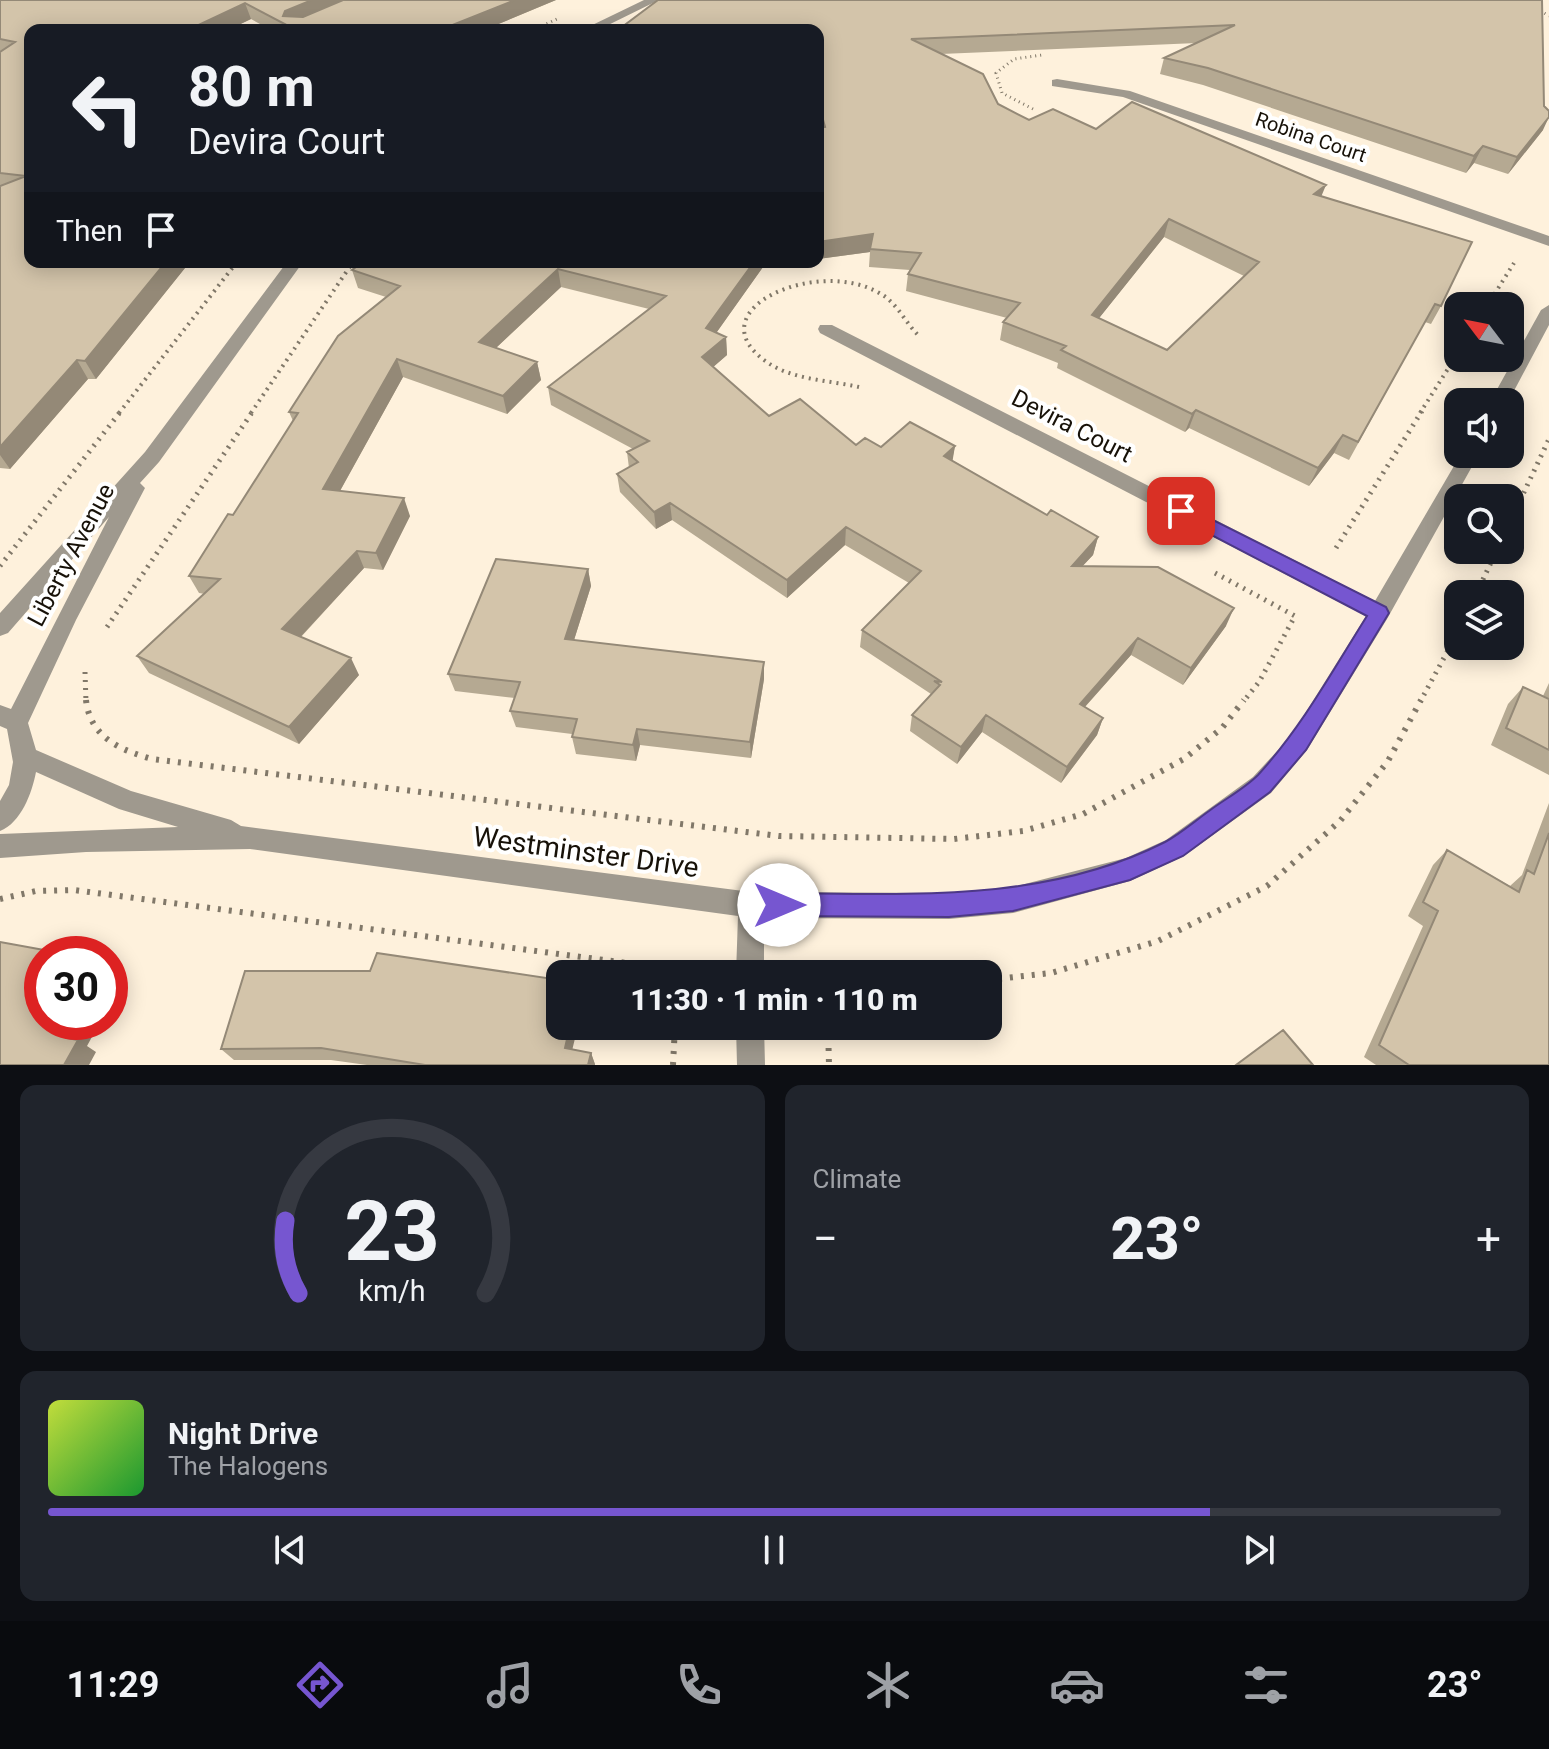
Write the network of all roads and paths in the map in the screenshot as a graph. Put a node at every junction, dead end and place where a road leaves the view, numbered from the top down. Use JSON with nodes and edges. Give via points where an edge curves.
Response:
{"nodes":[{"id":1,"x":653,"y":0,"type":"edge"},
{"id":2,"x":1526,"y":4,"type":"edge"},
{"id":3,"x":1549,"y":16,"type":"edge"},
{"id":4,"x":601,"y":24,"type":"edge"},
{"id":5,"x":1057,"y":83,"type":"dead end"},
{"id":6,"x":1549,"y":241,"type":"edge"},
{"id":7,"x":1518,"y":256,"type":"dead end"},
{"id":8,"x":232,"y":268,"type":"edge"},
{"id":9,"x":291,"y":268,"type":"edge"},
{"id":10,"x":349,"y":268,"type":"edge"},
{"id":11,"x":1496,"y":292,"type":"edge"},
{"id":12,"x":1549,"y":310,"type":"edge"},
{"id":13,"x":826,"y":329,"type":"dead end"},
{"id":14,"x":1446,"y":372,"type":"edge"},
{"id":15,"x":1507,"y":388,"type":"edge"},
{"id":16,"x":1549,"y":439,"type":"edge"},
{"id":17,"x":152,"y":457,"type":"junction"},
{"id":18,"x":1462,"y":468,"type":"edge"},
{"id":19,"x":1524,"y":492,"type":"edge"},
{"id":20,"x":1338,"y":548,"type":"dead end"},
{"id":21,"x":0,"y":566,"type":"edge"},
{"id":22,"x":1379,"y":613,"type":"junction"},
{"id":23,"x":1295,"y":616,"type":"dead end"},
{"id":24,"x":0,"y":627,"type":"edge"},
{"id":25,"x":101,"y":639,"type":"dead end"},
{"id":26,"x":1444,"y":658,"type":"edge"},
{"id":27,"x":90,"y":661,"type":"dead end"},
{"id":28,"x":8,"y":719,"type":"edge"},
{"id":29,"x":27,"y":757,"type":"junction"},
{"id":30,"x":0,"y":820,"type":"edge"},
{"id":31,"x":250,"y":837,"type":"junction"},
{"id":32,"x":0,"y":846,"type":"edge"},
{"id":33,"x":0,"y":899,"type":"edge"},
{"id":34,"x":751,"y":905,"type":"junction"},
{"id":35,"x":611,"y":960,"type":"edge"},
{"id":36,"x":750,"y":960,"type":"edge"},
{"id":37,"x":1002,"y":978,"type":"edge"},
{"id":38,"x":674,"y":1040,"type":"edge"},
{"id":39,"x":750,"y":1040,"type":"edge"},
{"id":40,"x":828,"y":1040,"type":"edge"},
{"id":41,"x":673,"y":1065,"type":"edge"},
{"id":42,"x":751,"y":1065,"type":"edge"},
{"id":43,"x":829,"y":1065,"type":"edge"}],
"edges":[{"from":1,"to":4,"type":"street"},
{"from":2,"to":3,"type":"path"},
{"from":5,"to":6,"type":"street","name":"Robina Court","via":[[1125,94]]},
{"from":7,"to":11,"type":"path"},
{"from":8,"to":21,"type":"path"},
{"from":9,"to":17,"type":"street","name":"Liberty Avenue"},
{"from":10,"to":25,"type":"path"},
{"from":12,"to":15,"type":"street"},
{"from":13,"to":22,"type":"street","name":"Devira Court"},
{"from":14,"to":20,"type":"path"},
{"from":16,"to":19,"type":"path"},
{"from":17,"to":24,"type":"street","name":"Liberty Avenue"},
{"from":17,"to":28,"type":"street","name":"Liberty Avenue"},
{"from":18,"to":22,"type":"street","name":"Westminster Drive"},
{"from":22,"to":34,"type":"street","name":"Westminster Drive","via":[[1299,743],[1262,785],[1175,848],[1130,869],[1013,900],[949,906]]},
{"from":23,"to":27,"type":"path","via":[[1259,682],[1222,728],[1184,759],[1083,814],[1023,831],[954,839],[779,836],[152,759],[124,753],[93,727],[85,709]]},
{"from":26,"to":37,"type":"path","via":[[1388,761],[1340,821],[1267,886],[1158,941],[1051,973]]},
{"from":28,"to":29,"type":"street"},
{"from":29,"to":30,"type":"street","via":[[22,783]]},
{"from":29,"to":31,"type":"street","name":"Westminster Drive","via":[[128,801]]},
{"from":31,"to":32,"type":"street","name":"Westminster Drive"},
{"from":31,"to":34,"type":"street","name":"Westminster Drive"},
{"from":33,"to":35,"type":"path","via":[[74,890]]},
{"from":34,"to":36,"type":"street"},
{"from":38,"to":41,"type":"path"},
{"from":39,"to":42,"type":"street"},
{"from":40,"to":43,"type":"path"}]}
